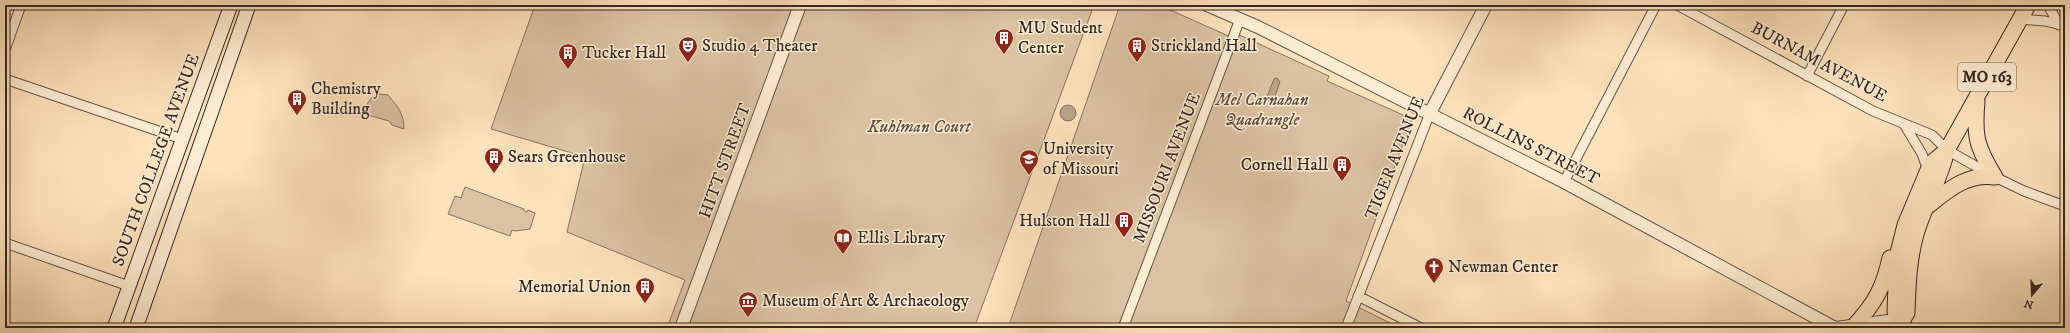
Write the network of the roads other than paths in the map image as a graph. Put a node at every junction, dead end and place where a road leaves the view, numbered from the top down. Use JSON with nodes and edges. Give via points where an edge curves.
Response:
{"nodes":[{"id":1,"x":21,"y":5,"type":"edge"},
{"id":2,"x":231,"y":5,"type":"edge"},
{"id":3,"x":249,"y":5,"type":"edge"},
{"id":4,"x":800,"y":5,"type":"edge"},
{"id":5,"x":1207,"y":5,"type":"edge"},
{"id":6,"x":1486,"y":5,"type":"edge"},
{"id":7,"x":1656,"y":5,"type":"edge"},
{"id":8,"x":1677,"y":5,"type":"edge"},
{"id":9,"x":1844,"y":5,"type":"edge"},
{"id":10,"x":2028,"y":5,"type":"edge"},
{"id":11,"x":2048,"y":5,"type":"edge"},
{"id":12,"x":1240,"y":19,"type":"junction"},
{"id":13,"x":2020,"y":19,"type":"junction"},
{"id":14,"x":2062,"y":25,"type":"edge"},
{"id":15,"x":5,"y":50,"type":"edge"},
{"id":16,"x":1807,"y":76,"type":"junction"},
{"id":17,"x":5,"y":79,"type":"edge"},
{"id":18,"x":1978,"y":94,"type":"junction"},
{"id":19,"x":1430,"y":113,"type":"junction"},
{"id":20,"x":1904,"y":124,"type":"junction"},
{"id":21,"x":182,"y":139,"type":"junction"},
{"id":22,"x":1947,"y":150,"type":"junction"},
{"id":23,"x":1928,"y":171,"type":"junction"},
{"id":24,"x":1994,"y":177,"type":"junction"},
{"id":25,"x":1564,"y":182,"type":"junction"},
{"id":26,"x":2065,"y":206,"type":"edge"},
{"id":27,"x":1919,"y":207,"type":"junction"},
{"id":28,"x":5,"y":243,"type":"edge"},
{"id":29,"x":130,"y":286,"type":"junction"},
{"id":30,"x":1358,"y":296,"type":"junction"},
{"id":31,"x":1903,"y":324,"type":"edge"},
{"id":32,"x":1859,"y":327,"type":"edge"},
{"id":33,"x":114,"y":328,"type":"edge"},
{"id":34,"x":136,"y":328,"type":"edge"},
{"id":35,"x":681,"y":328,"type":"edge"},
{"id":36,"x":1124,"y":328,"type":"edge"},
{"id":37,"x":1346,"y":328,"type":"edge"},
{"id":38,"x":1422,"y":328,"type":"edge"},
{"id":39,"x":1835,"y":328,"type":"edge"}],
"edges":[{"from":1,"to":15,"type":"street"},
{"from":2,"to":21,"type":"main road","name":"SOUTH COLLEGE AVENUE"},
{"from":3,"to":34,"type":"main road","name":"SOUTH COLLEGE AVENUE"},
{"from":4,"to":35,"type":"street","name":"HITT STREET"},
{"from":5,"to":12,"type":"street","name":"ROLLINS STREET"},
{"from":6,"to":19,"type":"street","name":"TIGER AVENUE"},
{"from":7,"to":25,"type":"street"},
{"from":8,"to":16,"type":"street","name":"BURNAM AVENUE"},
{"from":9,"to":16,"type":"street"},
{"from":10,"to":13,"type":"main road","number":"MO 163"},
{"from":11,"to":14,"type":"street"},
{"from":12,"to":19,"type":"street","name":"ROLLINS STREET"},
{"from":12,"to":36,"type":"street","name":"MISSOURI AVENUE"},
{"from":13,"to":14,"type":"street"},
{"from":13,"to":18,"type":"main road","number":"MO 163"},
{"from":16,"to":20,"type":"street","name":"BURNAM AVENUE","via":[[1873,111]]},
{"from":17,"to":21,"type":"street"},
{"from":18,"to":22,"type":"main road","number":"MO 163"},
{"from":18,"to":24,"type":"main road","via":[[1975,124],[1977,143]]},
{"from":19,"to":25,"type":"street","name":"ROLLINS STREET"},
{"from":19,"to":30,"type":"street","name":"TIGER AVENUE"},
{"from":20,"to":22,"type":"street","name":"BURNAM AVENUE","via":[[1932,135]]},
{"from":20,"to":23,"type":"street","via":[[1922,154]]},
{"from":21,"to":29,"type":"main road","name":"SOUTH COLLEGE AVENUE"},
{"from":22,"to":23,"type":"main road","number":"MO 163","via":[[1931,163]]},
{"from":22,"to":24,"type":"street","name":"BURNAM AVENUE"},
{"from":22,"to":27,"type":"main road","number":"MO 163","via":[[1943,168]]},
{"from":23,"to":27,"type":"main road","number":"MO 163"},
{"from":24,"to":26,"type":"street","name":"BURNAM AVENUE"},
{"from":24,"to":27,"type":"main road","via":[[1978,176],[1963,181]]},
{"from":25,"to":39,"type":"street","name":"ROLLINS STREET"},
{"from":27,"to":31,"type":"main road","number":"MO 163","via":[[1919,225],[1911,259],[1907,312]]},
{"from":27,"to":32,"type":"main road","via":[[1897,220],[1884,284]]},
{"from":28,"to":29,"type":"street"},
{"from":29,"to":33,"type":"main road","name":"SOUTH COLLEGE AVENUE"},
{"from":30,"to":37,"type":"street","name":"TIGER AVENUE"},
{"from":30,"to":38,"type":"street"},
{"from":31,"to":32,"type":"street"},
{"from":32,"to":39,"type":"street"}]}
